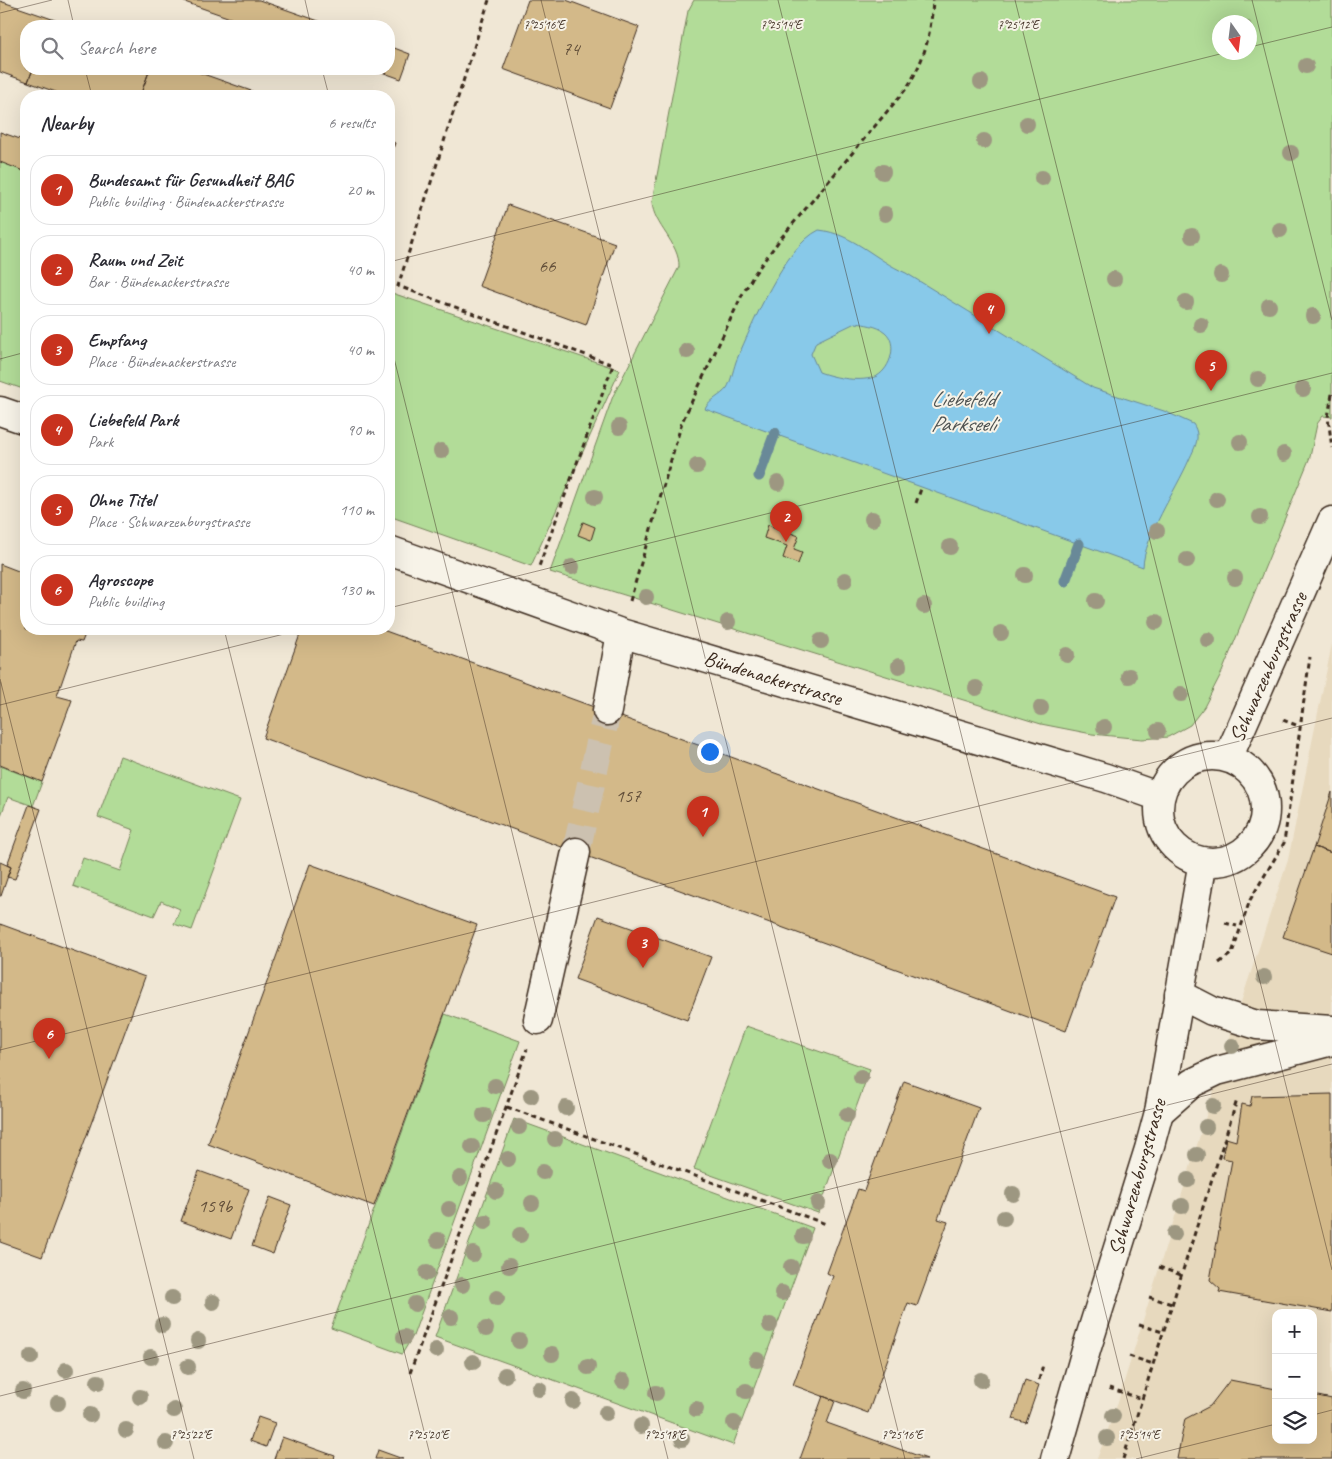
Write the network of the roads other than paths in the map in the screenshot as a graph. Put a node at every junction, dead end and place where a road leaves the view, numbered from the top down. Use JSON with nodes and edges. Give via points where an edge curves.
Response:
{"nodes":[{"id":1,"x":0,"y":410,"type":"edge"},
{"id":2,"x":20,"y":418,"type":"edge"},
{"id":3,"x":1332,"y":521,"type":"edge"},
{"id":4,"x":395,"y":552,"type":"edge"},
{"id":5,"x":621,"y":633,"type":"junction"},
{"id":6,"x":607,"y":711,"type":"tunnel mouth"},
{"id":7,"x":1228,"y":758,"type":"junction"},
{"id":8,"x":1160,"y":798,"type":"junction"},
{"id":9,"x":576,"y":852,"type":"tunnel mouth"},
{"id":10,"x":1203,"y":861,"type":"junction"},
{"id":11,"x":1179,"y":994,"type":"junction"},
{"id":12,"x":538,"y":1020,"type":"road end"},
{"id":13,"x":1332,"y":1030,"type":"edge"},
{"id":14,"x":1332,"y":1041,"type":"edge"},
{"id":15,"x":1158,"y":1112,"type":"junction"},
{"id":16,"x":1055,"y":1459,"type":"edge"}],
"edges":[{"from":1,"to":2,"type":"street"},
{"from":3,"to":7,"type":"street","name":"Schwarzenburgstrasse"},
{"from":4,"to":5,"type":"street","name":"Bündenackerstrasse"},
{"from":5,"to":6,"type":"street"},
{"from":5,"to":8,"type":"street","name":"Bündenackerstrasse","via":[[1106,778]]},
{"from":7,"to":8,"type":"street","name":"Schwarzenburgstrasse","via":[[1210,756],[1193,759],[1166,781]]},
{"from":7,"to":10,"type":"street","name":"Schwarzenburgstrasse","via":[[1256,778],[1265,812],[1261,830],[1237,855],[1220,861]]},
{"from":8,"to":10,"type":"street","name":"Schwarzenburgstrasse","via":[[1163,831],[1186,856]]},
{"from":9,"to":12,"type":"street"},
{"from":10,"to":11,"type":"street","name":"Schwarzenburgstrasse"},
{"from":11,"to":13,"type":"street","via":[[1212,1011],[1257,1025]]},
{"from":11,"to":15,"type":"street","name":"Schwarzenburgstrasse"},
{"from":14,"to":15,"type":"street","via":[[1218,1071],[1192,1083]]},
{"from":15,"to":16,"type":"street","name":"Schwarzenburgstrasse","via":[[1150,1149]]}]}
